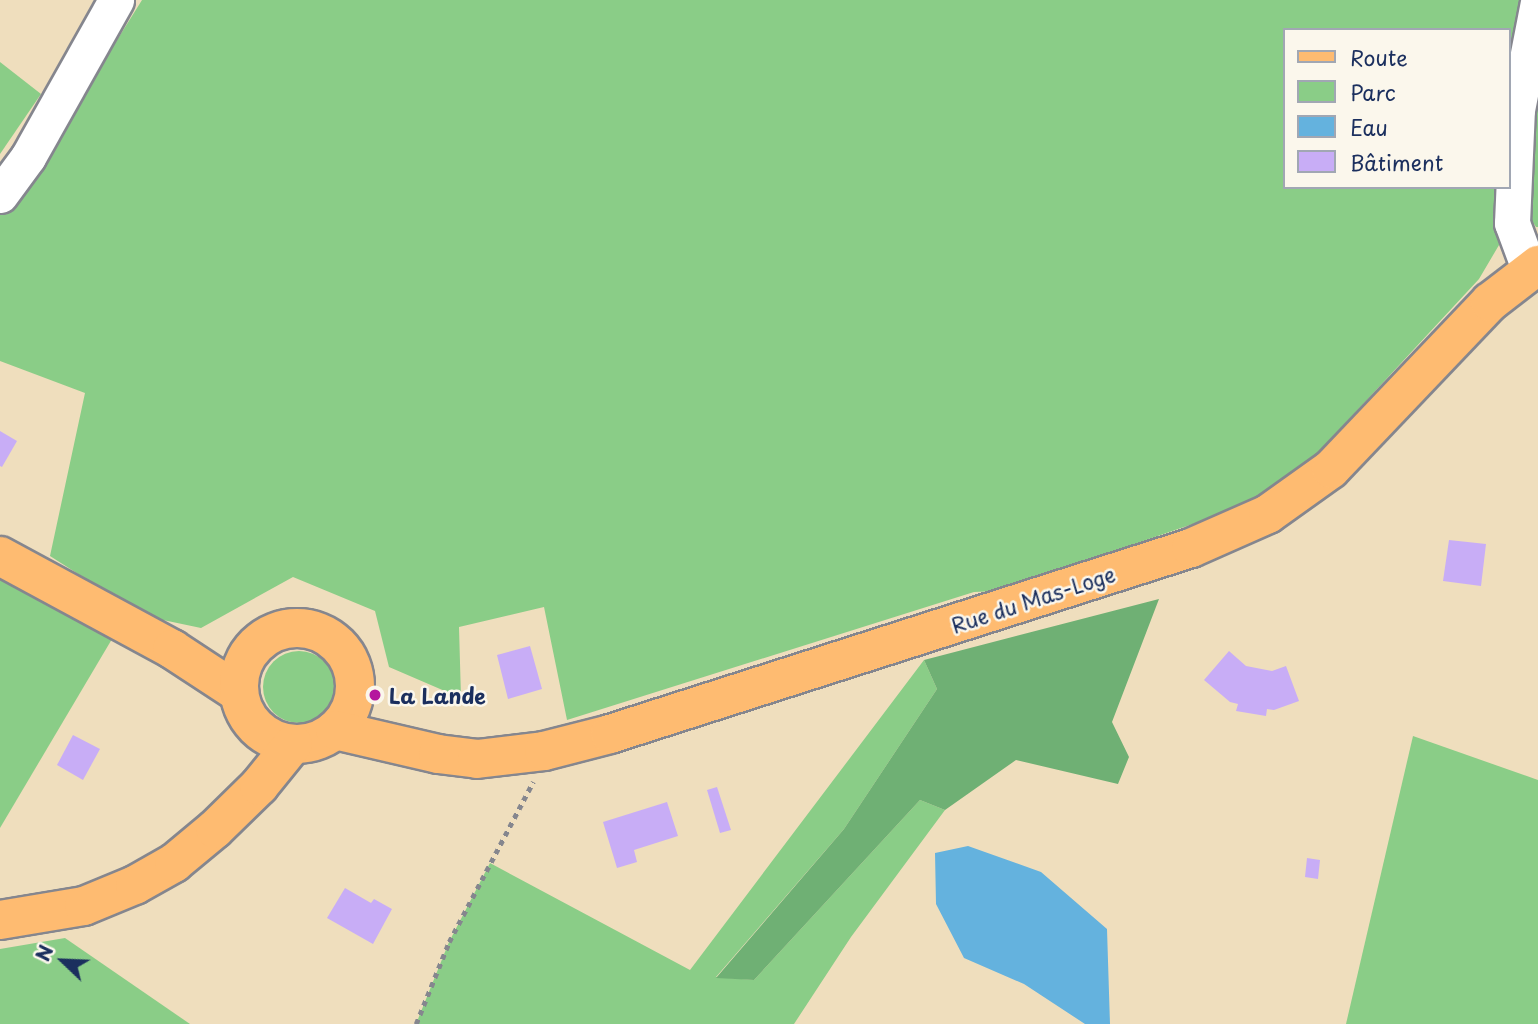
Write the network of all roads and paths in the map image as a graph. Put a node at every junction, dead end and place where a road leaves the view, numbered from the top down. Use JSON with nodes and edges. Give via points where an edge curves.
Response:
{"nodes":[{"id":1,"x":116,"y":0,"type":"edge"},
{"id":2,"x":1538,"y":2,"type":"edge"},
{"id":3,"x":0,"y":195,"type":"edge"},
{"id":4,"x":1533,"y":267,"type":"edge"},
{"id":5,"x":0,"y":556,"type":"edge"},
{"id":6,"x":172,"y":649,"type":"junction"},
{"id":7,"x":251,"y":650,"type":"junction"},
{"id":8,"x":239,"y":693,"type":"junction"},
{"id":9,"x":355,"y":694,"type":"junction"},
{"id":10,"x":256,"y":727,"type":"junction"},
{"id":11,"x":335,"y":730,"type":"junction"},
{"id":12,"x":293,"y":744,"type":"junction"},
{"id":13,"x":544,"y":751,"type":"junction"},
{"id":14,"x":438,"y":754,"type":"junction"},
{"id":15,"x":259,"y":786,"type":"junction"},
{"id":16,"x":0,"y":920,"type":"edge"},
{"id":17,"x":416,"y":1024,"type":"edge"}],
"edges":[{"from":1,"to":3,"type":"street","via":[[28,157]]},
{"from":2,"to":4,"type":"street","via":[[1517,110],[1512,223]]},
{"from":4,"to":13,"type":"main road","name":"Rue du Mas-Loge","via":[[1490,302],[1331,469],[1268,514],[1178,552],[610,734]]},
{"from":5,"to":6,"type":"main road"},
{"from":6,"to":7,"type":"main road"},
{"from":6,"to":8,"type":"main road"},
{"from":7,"to":8,"type":"main road","via":[[240,673]]},
{"from":7,"to":9,"type":"main road","via":[[266,637],[288,628],[321,632],[338,644],[349,660]]},
{"from":8,"to":10,"type":"main road","via":[[244,711]]},
{"from":9,"to":11,"type":"main road","via":[[347,716]]},
{"from":9,"to":14,"type":"main road","name":"Rue du Mas-Loge"},
{"from":10,"to":12,"type":"main road","via":[[273,739]]},
{"from":10,"to":15,"type":"main road"},
{"from":11,"to":12,"type":"main road","via":[[317,741]]},
{"from":11,"to":14,"type":"main road","name":"Rue du Mas-Loge"},
{"from":12,"to":15,"type":"main road"},
{"from":13,"to":14,"type":"main road","name":"Rue du Mas-Loge","via":[[477,759]]},
{"from":13,"to":17,"type":"path","via":[[530,794],[449,942]]},
{"from":15,"to":16,"type":"main road","via":[[174,863],[135,885],[84,906]]}]}
